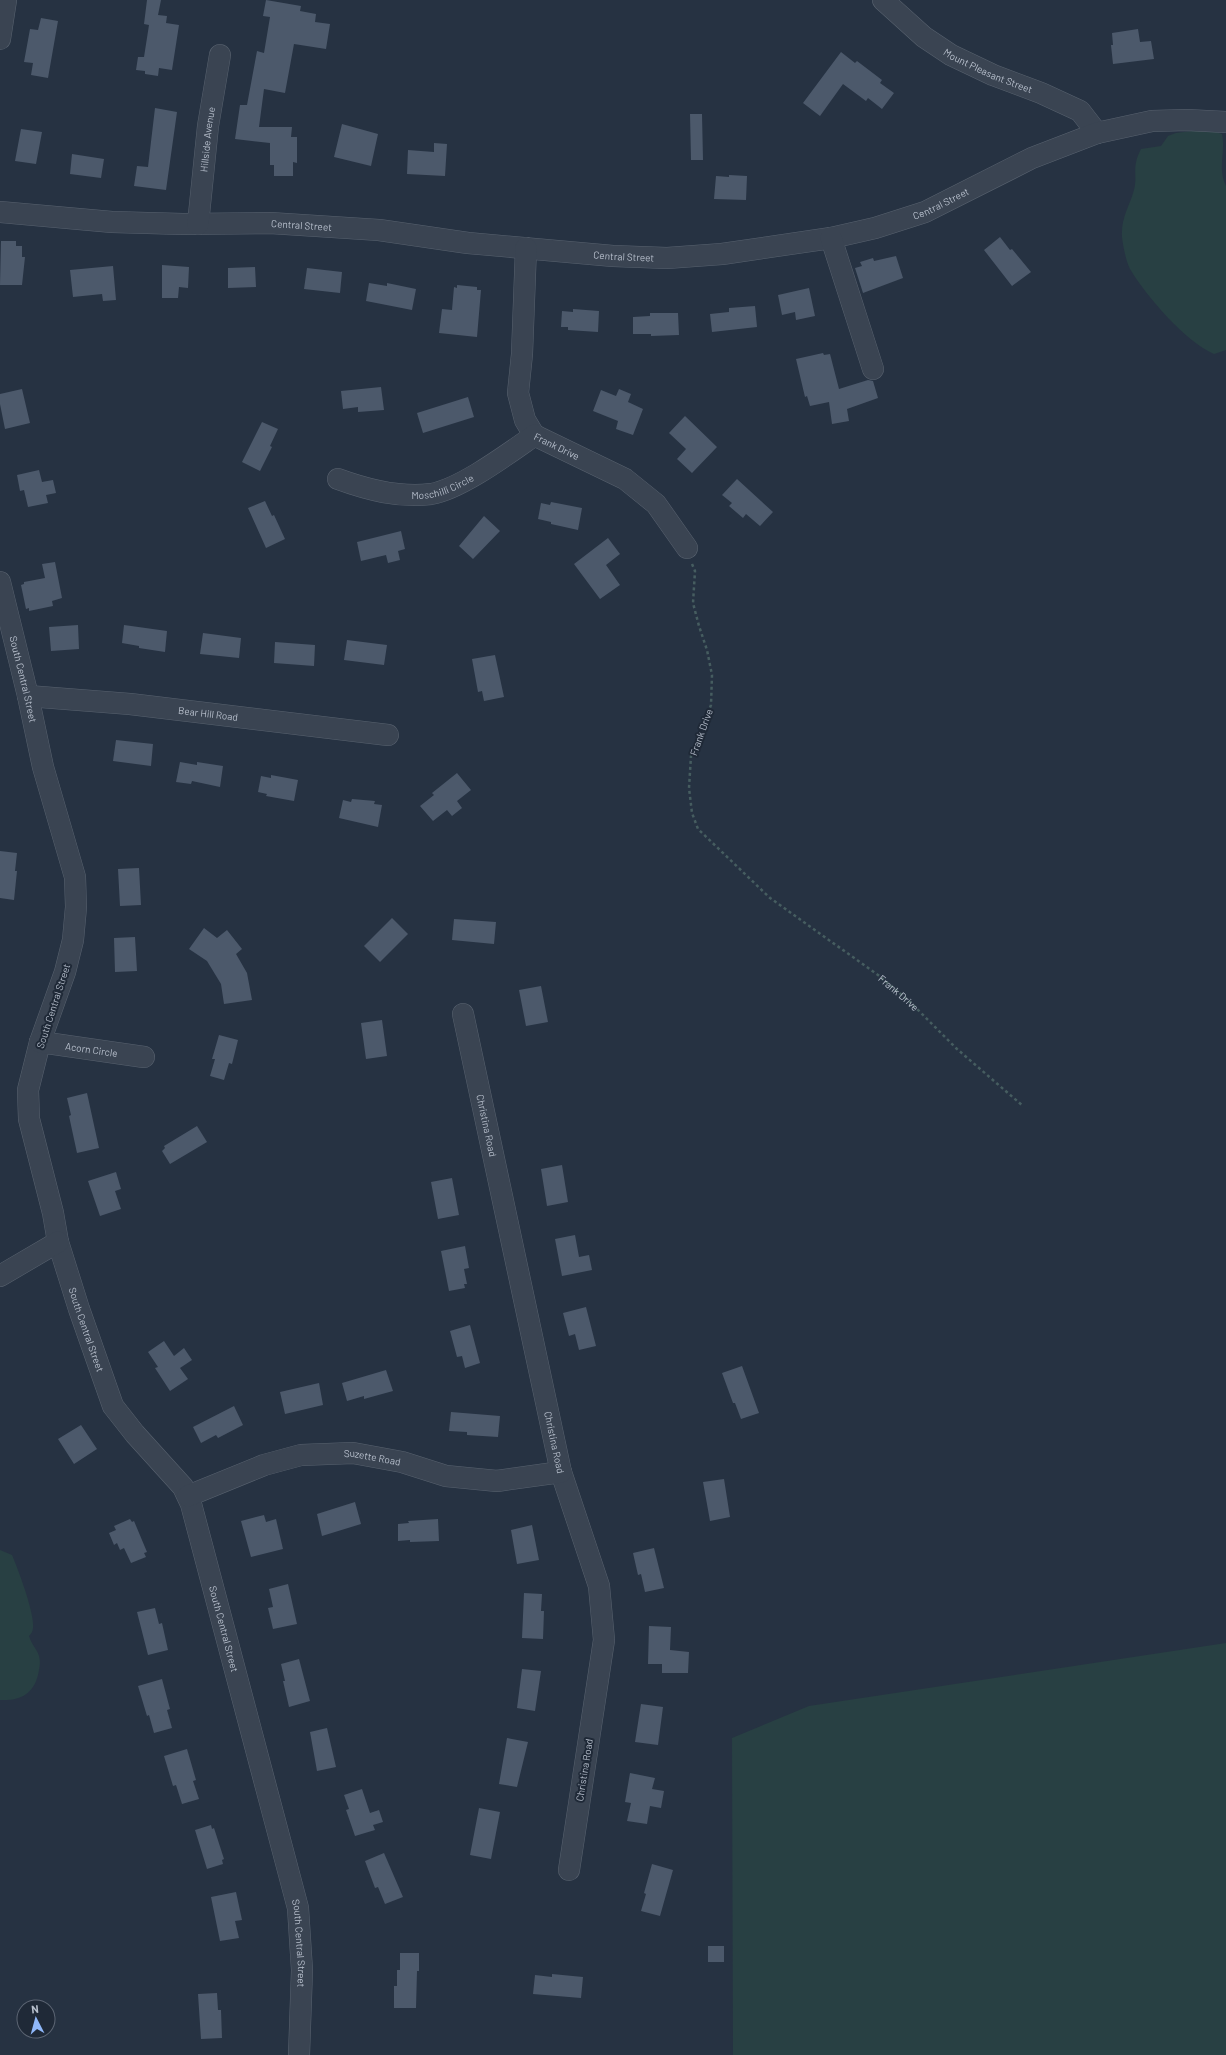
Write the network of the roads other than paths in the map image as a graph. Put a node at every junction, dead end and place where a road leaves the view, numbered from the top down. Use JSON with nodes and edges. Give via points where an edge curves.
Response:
{"nodes":[{"id":1,"x":6,"y":0,"type":"edge"},
{"id":2,"x":883,"y":0,"type":"edge"},
{"id":3,"x":0,"y":39,"type":"edge"},
{"id":4,"x":220,"y":55,"type":"dead end"},
{"id":5,"x":1226,"y":122,"type":"edge"},
{"id":6,"x":1097,"y":133,"type":"junction"},
{"id":7,"x":0,"y":212,"type":"edge"},
{"id":8,"x":198,"y":224,"type":"junction"},
{"id":9,"x":831,"y":238,"type":"junction"},
{"id":10,"x":526,"y":248,"type":"junction"},
{"id":11,"x":873,"y":369,"type":"dead end"},
{"id":12,"x":535,"y":435,"type":"junction"},
{"id":13,"x":338,"y":479,"type":"dead end"},
{"id":14,"x":687,"y":548,"type":"road end"},
{"id":15,"x":0,"y":582,"type":"edge"},
{"id":16,"x":28,"y":696,"type":"junction"},
{"id":17,"x":388,"y":735,"type":"dead end"},
{"id":18,"x":463,"y":1014,"type":"dead end"},
{"id":19,"x":40,"y":1042,"type":"junction"},
{"id":20,"x":144,"y":1057,"type":"dead end"},
{"id":21,"x":58,"y":1242,"type":"junction"},
{"id":22,"x":0,"y":1276,"type":"edge"},
{"id":23,"x":561,"y":1472,"type":"junction"},
{"id":24,"x":188,"y":1496,"type":"junction"},
{"id":25,"x":569,"y":1870,"type":"dead end"},
{"id":26,"x":299,"y":2055,"type":"edge"}],
"edges":[{"from":1,"to":3,"type":"street"},
{"from":2,"to":6,"type":"street","name":"Mount Pleasant Street","via":[[924,37],[951,55],[1080,111]]},
{"from":4,"to":8,"type":"street","name":"Hillside Avenue","via":[[208,126]]},
{"from":5,"to":6,"type":"street","name":"Central Street","via":[[1152,121]]},
{"from":6,"to":9,"type":"street","name":"Central Street","via":[[1032,158],[925,212],[875,228]]},
{"from":7,"to":8,"type":"street","name":"Central Street","via":[[112,222]]},
{"from":8,"to":10,"type":"street","name":"Central Street","via":[[270,223],[379,230],[468,243]]},
{"from":9,"to":10,"type":"street","name":"Central Street","via":[[722,254],[667,258]]},
{"from":9,"to":11,"type":"street"},
{"from":10,"to":12,"type":"street","name":"Frank Drive","via":[[518,393],[525,420]]},
{"from":12,"to":13,"type":"street","name":"Moschilli Circle","via":[[465,481],[432,494],[404,495],[370,491]]},
{"from":12,"to":14,"type":"street","name":"Frank Drive","via":[[625,479],[656,504]]},
{"from":15,"to":16,"type":"street","name":"South Central Street"},
{"from":16,"to":17,"type":"street","name":"Bear Hill Road","via":[[130,704]]},
{"from":16,"to":19,"type":"street","name":"South Central Street","via":[[42,768],[68,848],[75,884],[76,907],[73,940],[65,972]]},
{"from":18,"to":23,"type":"street","name":"Christina Road"},
{"from":19,"to":20,"type":"street","name":"Acorn Circle"},
{"from":19,"to":21,"type":"street","name":"South Central Street","via":[[28,1090],[29,1118]]},
{"from":21,"to":22,"type":"street"},
{"from":21,"to":24,"type":"street","name":"South Central Street","via":[[113,1406]]},
{"from":23,"to":24,"type":"street","name":"Suzette Road","via":[[497,1481],[446,1476],[402,1462],[353,1453],[301,1455],[264,1465]]},
{"from":23,"to":25,"type":"street","name":"Christina Road","via":[[599,1586],[604,1640]]},
{"from":24,"to":26,"type":"street","name":"South Central Street","via":[[298,1908],[302,1970]]}]}
